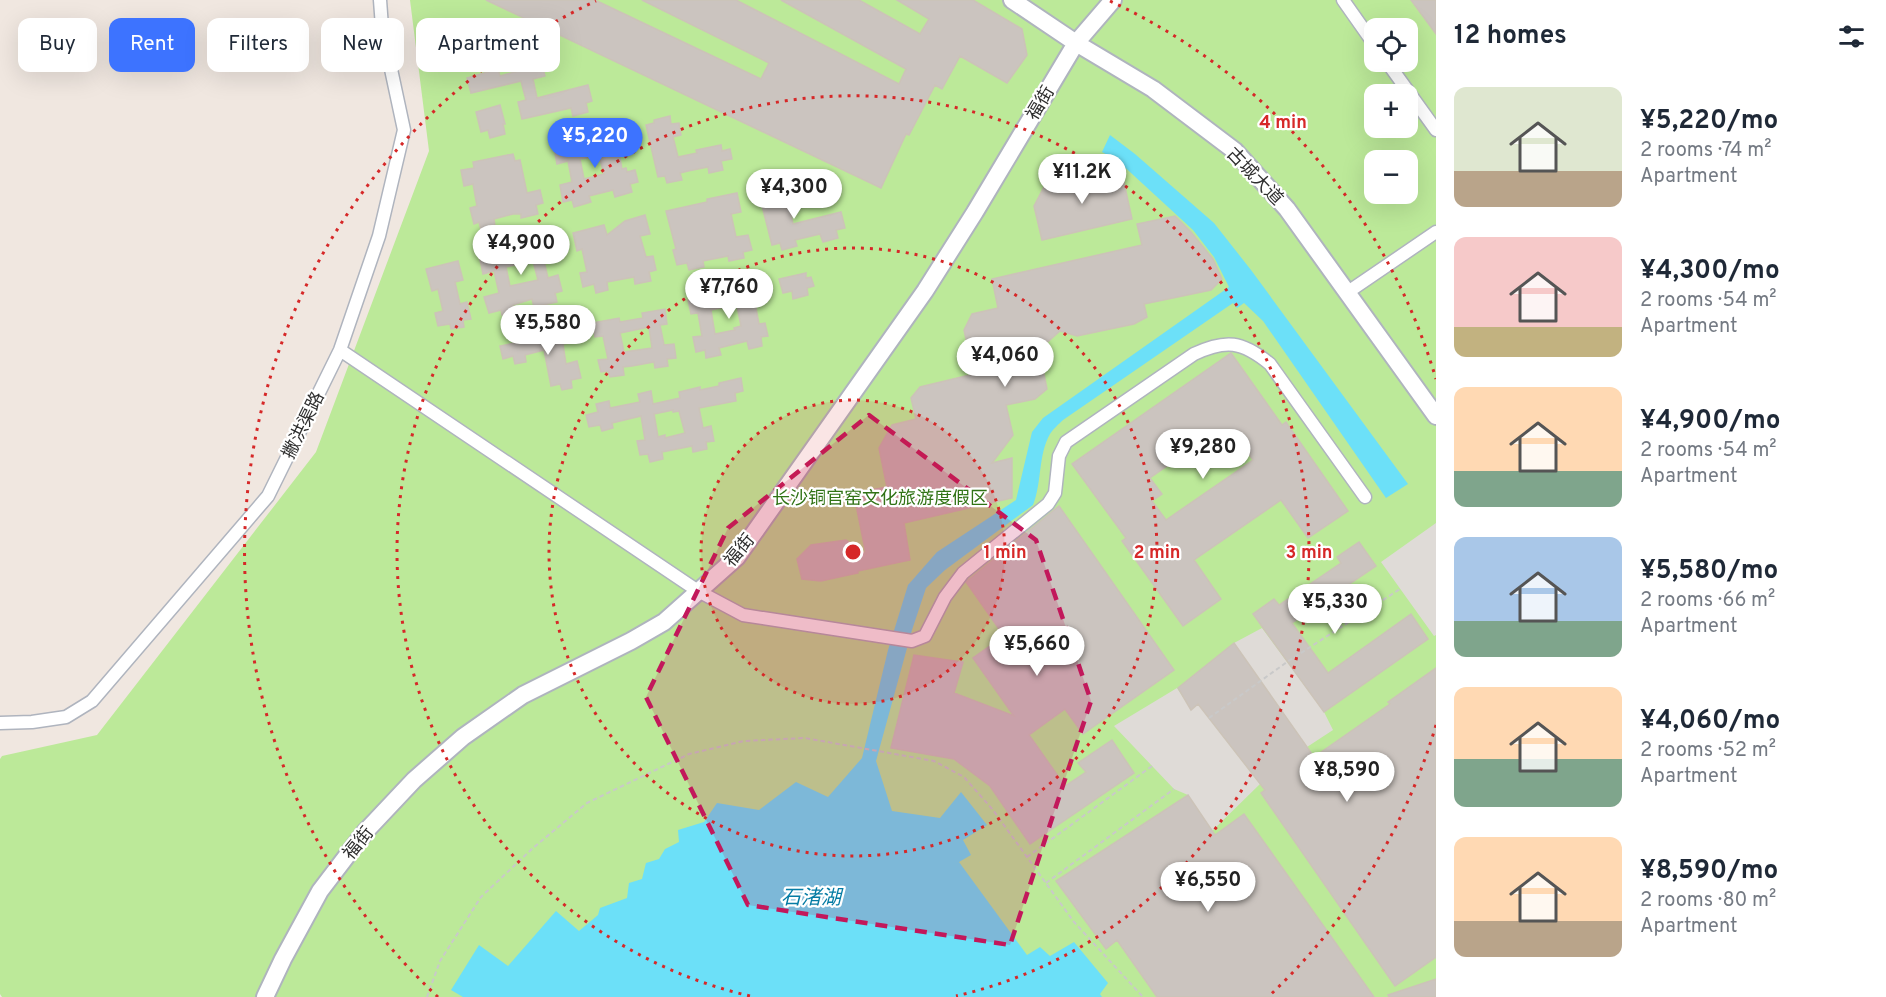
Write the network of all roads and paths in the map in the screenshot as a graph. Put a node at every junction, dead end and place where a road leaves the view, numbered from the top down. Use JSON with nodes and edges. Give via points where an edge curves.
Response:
{"nodes":[{"id":1,"x":380,"y":0,"type":"edge"},
{"id":2,"x":1012,"y":0,"type":"edge"},
{"id":3,"x":1113,"y":0,"type":"edge"},
{"id":4,"x":1343,"y":0,"type":"edge"},
{"id":5,"x":1364,"y":30,"type":"edge"},
{"id":6,"x":1076,"y":43,"type":"junction"},
{"id":7,"x":1394,"y":72,"type":"edge"},
{"id":8,"x":1436,"y":130,"type":"edge"},
{"id":9,"x":1436,"y":232,"type":"edge"},
{"id":10,"x":1348,"y":292,"type":"junction"},
{"id":11,"x":339,"y":350,"type":"junction"},
{"id":12,"x":1436,"y":416,"type":"edge"},
{"id":13,"x":1365,"y":496,"type":"dead end"},
{"id":14,"x":1400,"y":589,"type":"dead end"},
{"id":15,"x":698,"y":591,"type":"junction"},
{"id":16,"x":1209,"y":718,"type":"dead end"},
{"id":17,"x":0,"y":723,"type":"edge"},
{"id":18,"x":1152,"y":766,"type":"dead end"},
{"id":19,"x":1174,"y":789,"type":"dead end"},
{"id":20,"x":1027,"y":857,"type":"junction"},
{"id":21,"x":1046,"y":883,"type":"junction"},
{"id":22,"x":266,"y":997,"type":"edge"},
{"id":23,"x":427,"y":997,"type":"edge"},
{"id":24,"x":1143,"y":997,"type":"edge"}],
"edges":[{"from":1,"to":11,"type":"street","name":"撇洪渠路","via":[[404,130],[379,236]]},
{"from":2,"to":6,"type":"street","name":"古城大道"},
{"from":3,"to":6,"type":"street","name":"福街"},
{"from":4,"to":5,"type":"street"},
{"from":6,"to":10,"type":"street","name":"古城大道","via":[[1153,89],[1235,151],[1287,209]]},
{"from":6,"to":15,"type":"street","name":"福街","via":[[925,291],[737,557]]},
{"from":7,"to":8,"type":"street"},
{"from":9,"to":10,"type":"street"},
{"from":10,"to":12,"type":"street","name":"古城大道"},
{"from":11,"to":15,"type":"street"},
{"from":11,"to":17,"type":"street","name":"撇洪渠路","via":[[268,496],[92,701],[66,717]]},
{"from":13,"to":15,"type":"street","via":[[1270,364],[1243,347],[1212,346],[1194,354],[1066,442],[1059,456],[1055,494],[1048,504],[963,573],[945,597],[925,636],[912,641],[886,638],[743,615]]},
{"from":14,"to":16,"type":"path"},
{"from":15,"to":22,"type":"street","name":"福街","via":[[664,622],[523,695],[463,737],[414,780],[365,832],[320,891]]},
{"from":18,"to":20,"type":"path"},
{"from":19,"to":21,"type":"path"},
{"from":20,"to":21,"type":"path"},
{"from":20,"to":23,"type":"path","via":[[964,777],[934,761],[805,738],[744,741],[689,754],[587,803],[481,897],[440,961]]},
{"from":21,"to":24,"type":"path","via":[[1074,922]]}]}
